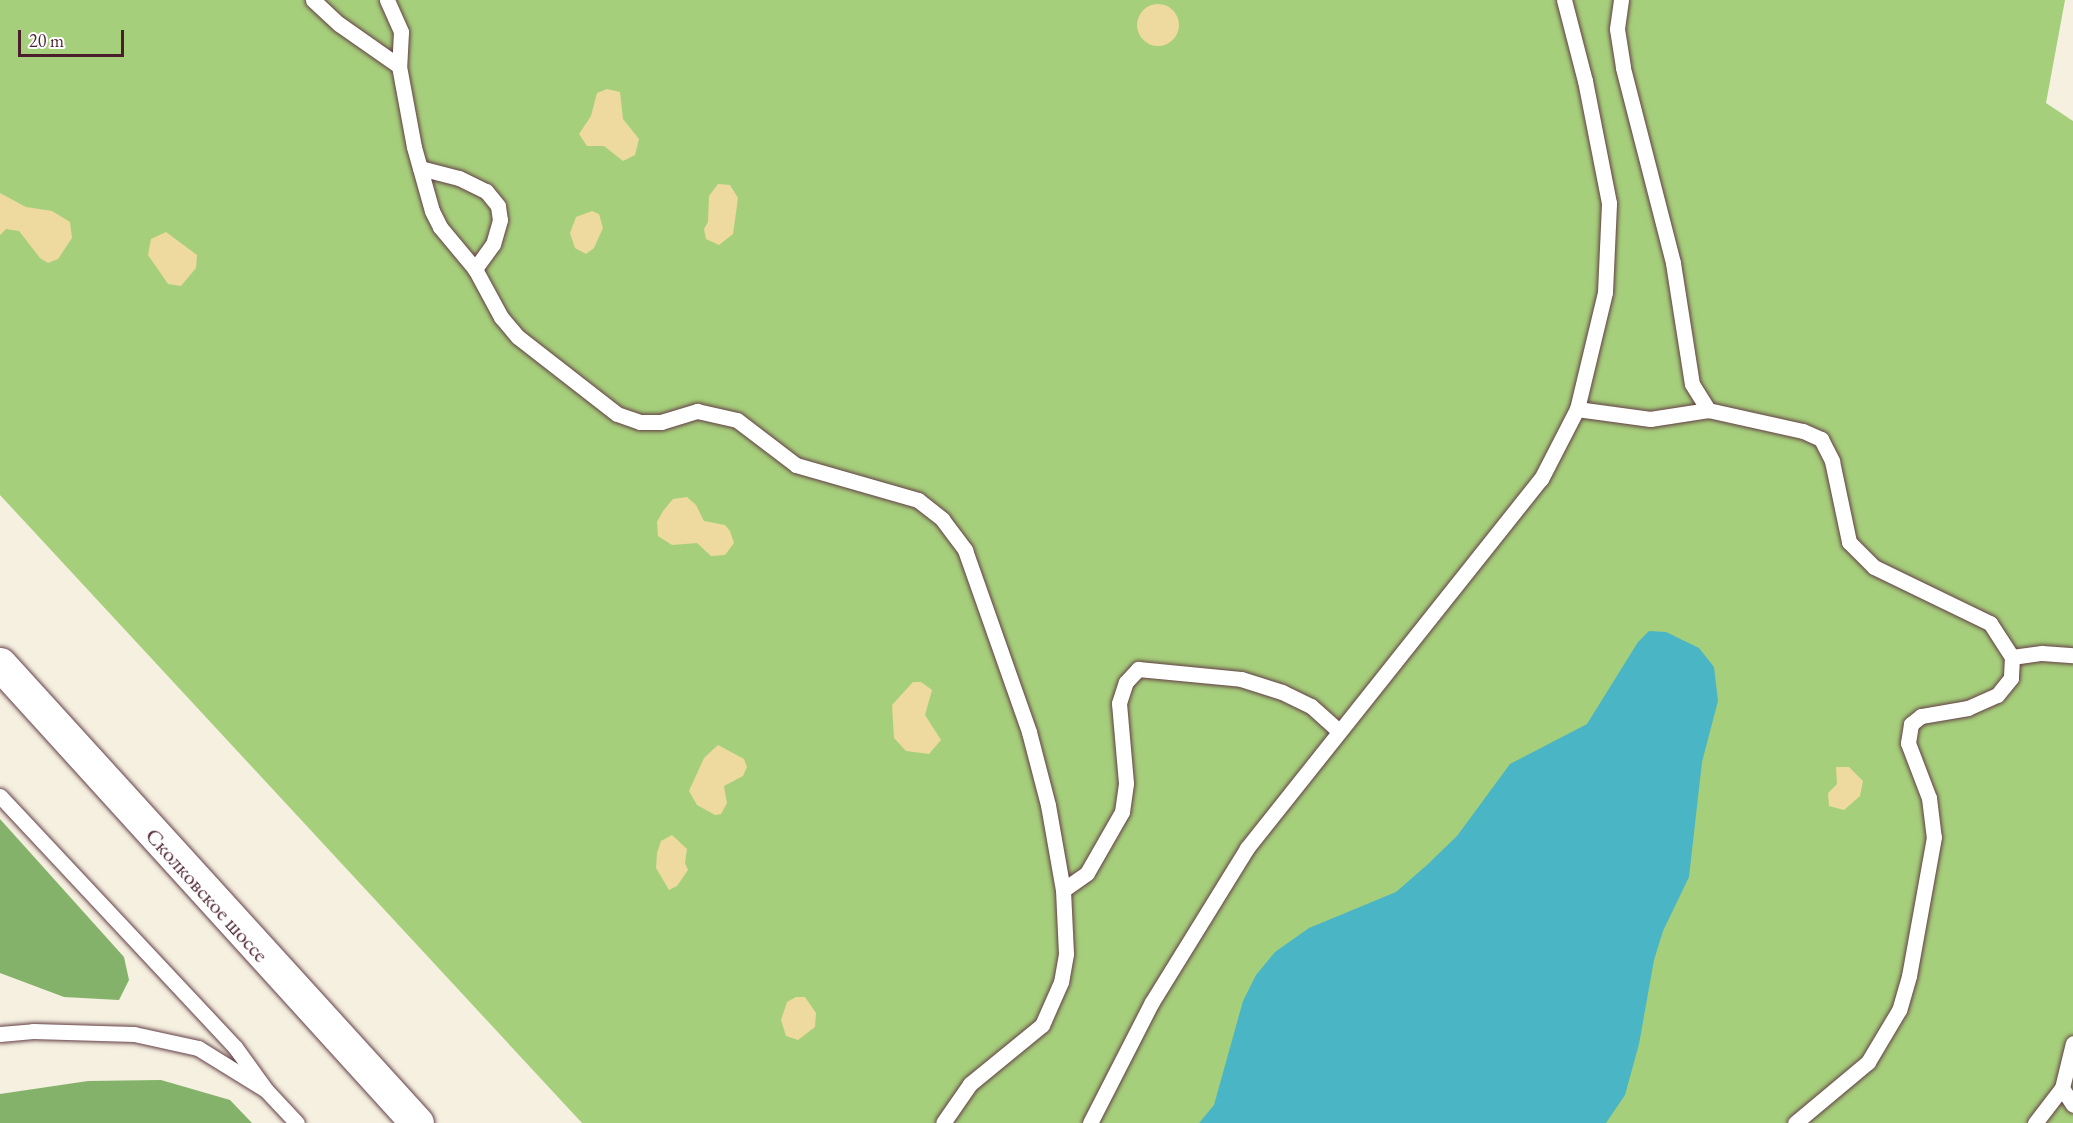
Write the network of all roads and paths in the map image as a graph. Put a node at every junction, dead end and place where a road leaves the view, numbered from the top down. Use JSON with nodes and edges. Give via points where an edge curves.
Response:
{"nodes":[{"id":1,"x":314,"y":0,"type":"edge"},
{"id":2,"x":387,"y":0,"type":"edge"},
{"id":3,"x":1564,"y":0,"type":"edge"},
{"id":4,"x":1621,"y":0,"type":"edge"},
{"id":5,"x":399,"y":66,"type":"junction"},
{"id":6,"x":420,"y":168,"type":"junction"},
{"id":7,"x":475,"y":269,"type":"junction"},
{"id":8,"x":1577,"y":409,"type":"junction"},
{"id":9,"x":1708,"y":410,"type":"junction"},
{"id":10,"x":2073,"y":655,"type":"edge"},
{"id":11,"x":2012,"y":657,"type":"junction"},
{"id":12,"x":0,"y":664,"type":"edge"},
{"id":13,"x":1339,"y":731,"type":"junction"},
{"id":14,"x":0,"y":796,"type":"edge"},
{"id":15,"x":1063,"y":890,"type":"junction"},
{"id":16,"x":0,"y":1034,"type":"edge"},
{"id":17,"x":2073,"y":1043,"type":"edge"},
{"id":18,"x":2062,"y":1088,"type":"junction"},
{"id":19,"x":266,"y":1090,"type":"junction"},
{"id":20,"x":2073,"y":1105,"type":"edge"},
{"id":21,"x":297,"y":1123,"type":"edge"},
{"id":22,"x":417,"y":1123,"type":"edge"},
{"id":23,"x":943,"y":1123,"type":"edge"},
{"id":24,"x":1090,"y":1123,"type":"edge"},
{"id":25,"x":1795,"y":1123,"type":"edge"},
{"id":26,"x":2035,"y":1123,"type":"edge"}],
"edges":[{"from":1,"to":5,"type":"lane","via":[[339,24]]},
{"from":2,"to":5,"type":"lane","via":[[401,32]]},
{"from":3,"to":8,"type":"lane","via":[[1609,203],[1605,292]]},
{"from":4,"to":9,"type":"lane","via":[[1617,29],[1623,68],[1673,262],[1692,384]]},
{"from":5,"to":6,"type":"lane"},
{"from":6,"to":7,"type":"lane","via":[[440,227]]},
{"from":6,"to":7,"type":"lane","via":[[459,178],[486,192],[498,206],[500,220],[493,244]]},
{"from":7,"to":15,"type":"lane","via":[[501,317],[518,337],[617,414],[640,422],[660,422],[697,411],[717,413],[737,420],[796,465],[918,500],[942,519],[965,550],[1029,732]]},
{"from":8,"to":9,"type":"lane","via":[[1650,419]]},
{"from":8,"to":13,"type":"lane","via":[[1541,479]]},
{"from":9,"to":11,"type":"lane","via":[[1803,431],[1821,439],[1832,461],[1849,542],[1874,567],[1990,623]]},
{"from":10,"to":11,"type":"lane"},
{"from":11,"to":25,"type":"lane","via":[[2011,678],[1996,695],[1968,708],[1921,717],[1911,724],[1908,743],[1929,798],[1934,837],[1909,976],[1899,1010],[1868,1062]]},
{"from":12,"to":22,"type":"street","name":"Сколковское шоссе"},
{"from":13,"to":15,"type":"lane","via":[[1311,706],[1240,679],[1138,669],[1126,682],[1119,703],[1126,783],[1122,812],[1087,873]]},
{"from":13,"to":24,"type":"lane","via":[[1247,848],[1152,1002]]},
{"from":14,"to":19,"type":"lane","via":[[235,1047]]},
{"from":15,"to":23,"type":"lane","via":[[1066,954],[1061,982],[1041,1024],[970,1084]]},
{"from":16,"to":19,"type":"lane","via":[[134,1034],[198,1048]]},
{"from":17,"to":18,"type":"lane"},
{"from":18,"to":20,"type":"lane"},
{"from":18,"to":26,"type":"lane"},
{"from":19,"to":21,"type":"lane"}]}
